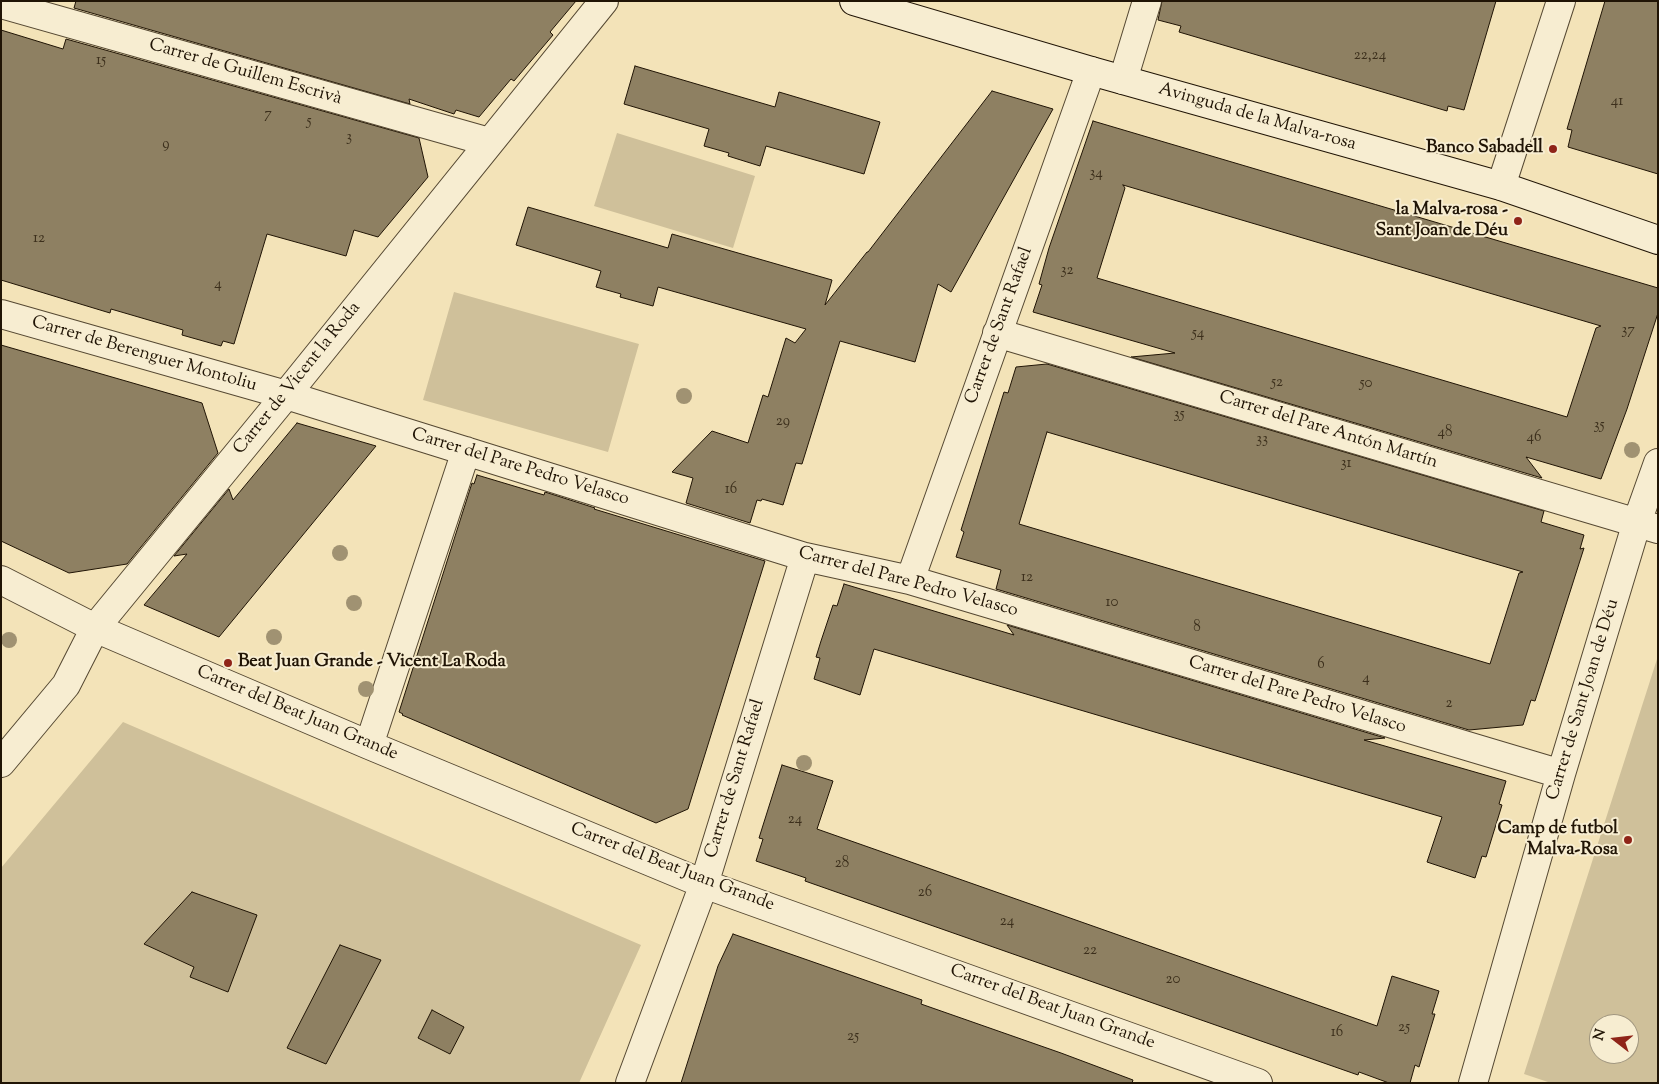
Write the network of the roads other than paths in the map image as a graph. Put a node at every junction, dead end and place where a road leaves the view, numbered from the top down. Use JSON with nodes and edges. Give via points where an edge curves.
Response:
{"nodes":[{"id":1,"x":604,"y":1,"type":"edge"},
{"id":2,"x":854,"y":1,"type":"edge"},
{"id":3,"x":1147,"y":1,"type":"edge"},
{"id":4,"x":1561,"y":1,"type":"edge"},
{"id":5,"x":1,"y":4,"type":"edge"},
{"id":6,"x":1091,"y":72,"type":"junction"},
{"id":7,"x":1123,"y":80,"type":"junction"},
{"id":8,"x":489,"y":142,"type":"junction"},
{"id":9,"x":1501,"y":186,"type":"junction"},
{"id":10,"x":1658,"y":240,"type":"edge"},
{"id":11,"x":1,"y":314,"type":"edge"},
{"id":12,"x":997,"y":333,"type":"junction"},
{"id":13,"x":286,"y":395,"type":"junction"},
{"id":14,"x":466,"y":451,"type":"junction"},
{"id":15,"x":1658,"y":463,"type":"edge"},
{"id":16,"x":1647,"y":526,"type":"edge"},
{"id":17,"x":805,"y":556,"type":"junction"},
{"id":18,"x":1,"y":580,"type":"edge"},
{"id":19,"x":910,"y":580,"type":"junction"},
{"id":20,"x":95,"y":628,"type":"junction"},
{"id":21,"x":369,"y":745,"type":"junction"},
{"id":22,"x":1,"y":762,"type":"edge"},
{"id":23,"x":1561,"y":774,"type":"junction"},
{"id":24,"x":704,"y":884,"type":"junction"},
{"id":25,"x":630,"y":1083,"type":"edge"},
{"id":26,"x":1258,"y":1083,"type":"edge"},
{"id":27,"x":1473,"y":1083,"type":"edge"}],
"edges":[{"from":1,"to":8,"type":"street","name":"Carrer de Vicent la Roda"},
{"from":2,"to":6,"type":"street","name":"Avinguda de la Malva-rosa"},
{"from":3,"to":7,"type":"street"},
{"from":4,"to":9,"type":"street"},
{"from":5,"to":8,"type":"street","name":"Carrer de Guillem Escrivà"},
{"from":6,"to":7,"type":"street","name":"Avinguda de la Malva-rosa"},
{"from":6,"to":12,"type":"street","name":"Carrer de Sant Rafael"},
{"from":7,"to":9,"type":"street","name":"Avinguda de la Malva-rosa"},
{"from":8,"to":13,"type":"street","name":"Carrer de Vicent la Roda"},
{"from":9,"to":10,"type":"street","name":"Avinguda de la Malva-rosa"},
{"from":11,"to":13,"type":"street","name":"Carrer de Berenguer Montoliu"},
{"from":12,"to":16,"type":"street","name":"Carrer del Pare Antón Martín"},
{"from":12,"to":19,"type":"street","name":"Carrer de Sant Rafael"},
{"from":13,"to":14,"type":"street","name":"Carrer del Pare Pedro Velasco"},
{"from":13,"to":20,"type":"street","name":"Carrer de Vicent la Roda"},
{"from":14,"to":17,"type":"street","name":"Carrer del Pare Pedro Velasco"},
{"from":14,"to":21,"type":"street"},
{"from":15,"to":16,"type":"street","name":"Carrer de Sant Joan de Déu"},
{"from":16,"to":23,"type":"street","name":"Carrer de Sant Joan de Déu"},
{"from":17,"to":19,"type":"street","name":"Carrer del Pare Pedro Velasco"},
{"from":17,"to":24,"type":"street","name":"Carrer de Sant Rafael"},
{"from":18,"to":20,"type":"street","name":"Carrer del Beat Juan Grande"},
{"from":19,"to":23,"type":"street","name":"Carrer del Pare Pedro Velasco"},
{"from":20,"to":21,"type":"street","name":"Carrer del Beat Juan Grande"},
{"from":20,"to":22,"type":"street","name":"Carrer de Vicent la Roda","via":[[66,685]]},
{"from":21,"to":24,"type":"street","name":"Carrer del Beat Juan Grande"},
{"from":23,"to":27,"type":"street","name":"Carrer de Sant Joan de Déu"},
{"from":24,"to":25,"type":"street","name":"Carrer de Sant Rafael"},
{"from":24,"to":26,"type":"street","name":"Carrer del Beat Juan Grande"}]}
